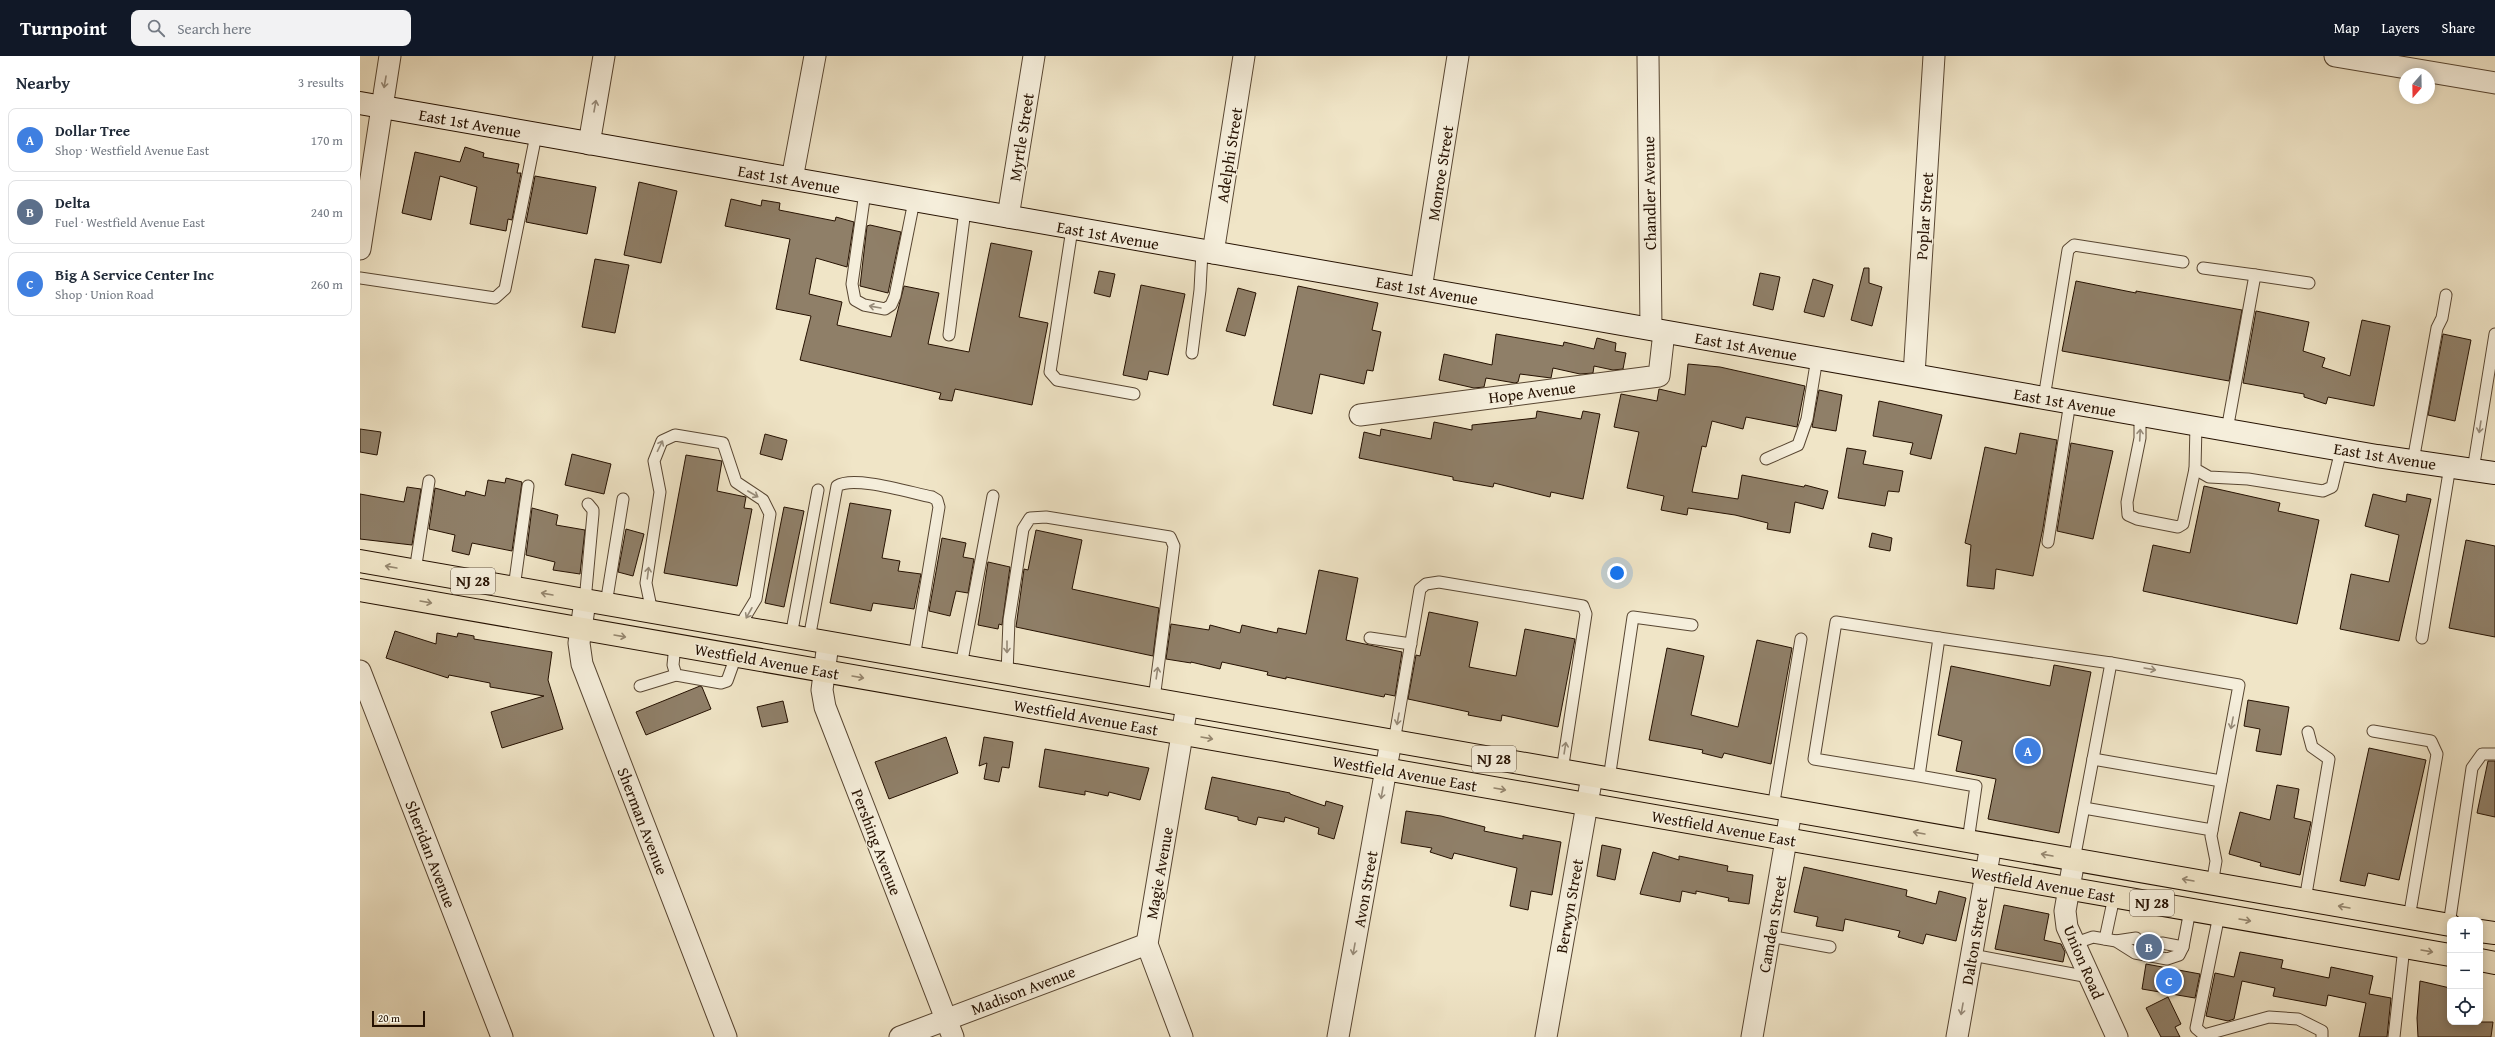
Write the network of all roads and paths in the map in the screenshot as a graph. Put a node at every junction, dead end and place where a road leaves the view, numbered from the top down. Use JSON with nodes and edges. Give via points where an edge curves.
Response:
{"nodes":[{"id":1,"x":390,"y":56,"type":"edge"},
{"id":2,"x":604,"y":56,"type":"edge"},
{"id":3,"x":815,"y":56,"type":"edge"},
{"id":4,"x":1034,"y":56,"type":"edge"},
{"id":5,"x":1244,"y":56,"type":"edge"},
{"id":6,"x":1458,"y":56,"type":"edge"},
{"id":7,"x":1648,"y":56,"type":"edge"},
{"id":8,"x":1934,"y":56,"type":"edge"},
{"id":9,"x":2335,"y":56,"type":"edge"},
{"id":10,"x":2495,"y":84,"type":"edge"},
{"id":11,"x":370,"y":106,"type":"edge"},
{"id":12,"x":536,"y":135,"type":"junction"},
{"id":13,"x":589,"y":144,"type":"junction"},
{"id":14,"x":792,"y":180,"type":"junction"},
{"id":15,"x":865,"y":192,"type":"junction"},
{"id":16,"x":914,"y":201,"type":"junction"},
{"id":17,"x":965,"y":210,"type":"junction"},
{"id":18,"x":1008,"y":217,"type":"junction"},
{"id":19,"x":1072,"y":228,"type":"junction"},
{"id":20,"x":360,"y":249,"type":"edge"},
{"id":21,"x":1208,"y":252,"type":"junction"},
{"id":22,"x":2183,"y":262,"type":"dead end"},
{"id":23,"x":2203,"y":268,"type":"dead end"},
{"id":24,"x":2255,"y":275,"type":"junction"},
{"id":25,"x":360,"y":278,"type":"edge"},
{"id":26,"x":2309,"y":283,"type":"dead end"},
{"id":27,"x":1421,"y":289,"type":"junction"},
{"id":28,"x":2446,"y":295,"type":"dead end"},
{"id":29,"x":1658,"y":331,"type":"junction"},
{"id":30,"x":2495,"y":334,"type":"edge"},
{"id":31,"x":949,"y":335,"type":"dead end"},
{"id":32,"x":1192,"y":353,"type":"dead end"},
{"id":33,"x":1817,"y":358,"type":"junction"},
{"id":34,"x":1914,"y":375,"type":"junction"},
{"id":35,"x":1134,"y":394,"type":"dead end"},
{"id":36,"x":2044,"y":398,"type":"junction"},
{"id":37,"x":2070,"y":402,"type":"junction"},
{"id":38,"x":1360,"y":415,"type":"dead end"},
{"id":39,"x":2140,"y":415,"type":"junction"},
{"id":40,"x":2196,"y":424,"type":"junction"},
{"id":41,"x":2227,"y":430,"type":"junction"},
{"id":42,"x":2340,"y":450,"type":"junction"},
{"id":43,"x":1766,"y":459,"type":"dead end"},
{"id":44,"x":2413,"y":461,"type":"junction"},
{"id":45,"x":2450,"y":466,"type":"junction"},
{"id":46,"x":2195,"y":469,"type":"junction"},
{"id":47,"x":2473,"y":470,"type":"junction"},
{"id":48,"x":2495,"y":472,"type":"edge"},
{"id":49,"x":429,"y":481,"type":"dead end"},
{"id":50,"x":528,"y":486,"type":"dead end"},
{"id":51,"x":818,"y":490,"type":"dead end"},
{"id":52,"x":993,"y":496,"type":"dead end"},
{"id":53,"x":623,"y":499,"type":"dead end"},
{"id":54,"x":588,"y":504,"type":"dead end"},
{"id":55,"x":2048,"y":542,"type":"dead end"},
{"id":56,"x":360,"y":561,"type":"edge"},
{"id":57,"x":415,"y":571,"type":"junction"},
{"id":58,"x":514,"y":588,"type":"junction"},
{"id":59,"x":360,"y":590,"type":"edge"},
{"id":60,"x":596,"y":602,"type":"junction"},
{"id":61,"x":652,"y":612,"type":"junction"},
{"id":62,"x":1692,"y":625,"type":"dead end"},
{"id":63,"x":739,"y":627,"type":"junction"},
{"id":64,"x":581,"y":629,"type":"junction"},
{"id":65,"x":1370,"y":638,"type":"dead end"},
{"id":66,"x":1939,"y":638,"type":"junction"},
{"id":67,"x":2422,"y":638,"type":"dead end"},
{"id":68,"x":810,"y":639,"type":"junction"},
{"id":69,"x":1801,"y":639,"type":"dead end"},
{"id":70,"x":1411,"y":644,"type":"junction"},
{"id":71,"x":674,"y":645,"type":"junction"},
{"id":72,"x":736,"y":656,"type":"junction"},
{"id":73,"x":914,"y":658,"type":"junction"},
{"id":74,"x":2111,"y":663,"type":"junction"},
{"id":75,"x":961,"y":666,"type":"junction"},
{"id":76,"x":360,"y":670,"type":"edge"},
{"id":77,"x":824,"y":671,"type":"junction"},
{"id":78,"x":1007,"y":674,"type":"junction"},
{"id":79,"x":676,"y":675,"type":"junction"},
{"id":80,"x":640,"y":686,"type":"dead end"},
{"id":81,"x":1154,"y":699,"type":"junction"},
{"id":82,"x":1002,"y":702,"type":"junction"},
{"id":83,"x":1187,"y":705,"type":"junction"},
{"id":84,"x":2373,"y":731,"type":"dead end"},
{"id":85,"x":2308,"y":732,"type":"dead end"},
{"id":86,"x":1183,"y":734,"type":"junction"},
{"id":87,"x":1393,"y":741,"type":"junction"},
{"id":88,"x":2495,"y":754,"type":"edge"},
{"id":89,"x":2093,"y":759,"type":"junction"},
{"id":90,"x":1386,"y":769,"type":"junction"},
{"id":91,"x":1562,"y":770,"type":"junction"},
{"id":92,"x":1919,"y":776,"type":"junction"},
{"id":93,"x":1600,"y":777,"type":"junction"},
{"id":94,"x":2221,"y":781,"type":"junction"},
{"id":95,"x":1587,"y":804,"type":"junction"},
{"id":96,"x":2084,"y":808,"type":"junction"},
{"id":97,"x":1782,"y":809,"type":"junction"},
{"id":98,"x":2212,"y":830,"type":"junction"},
{"id":99,"x":1786,"y":839,"type":"junction"},
{"id":100,"x":1968,"y":841,"type":"junction"},
{"id":101,"x":1991,"y":845,"type":"junction"},
{"id":102,"x":2074,"y":860,"type":"junction"},
{"id":103,"x":1986,"y":874,"type":"junction"},
{"id":104,"x":2212,"y":884,"type":"junction"},
{"id":105,"x":2069,"y":889,"type":"junction"},
{"id":106,"x":2114,"y":897,"type":"junction"},
{"id":107,"x":2305,"y":900,"type":"junction"},
{"id":108,"x":2190,"y":910,"type":"junction"},
{"id":109,"x":2219,"y":915,"type":"junction"},
{"id":110,"x":2450,"y":917,"type":"edge"},
{"id":111,"x":2409,"y":918,"type":"junction"},
{"id":112,"x":2447,"y":925,"type":"edge"},
{"id":113,"x":2483,"y":931,"type":"edge"},
{"id":114,"x":2495,"y":933,"type":"edge"},
{"id":115,"x":1770,"y":936,"type":"junction"},
{"id":116,"x":2136,"y":938,"type":"dead end"},
{"id":117,"x":2105,"y":939,"type":"junction"},
{"id":118,"x":2116,"y":941,"type":"junction"},
{"id":119,"x":2162,"y":943,"type":"dead end"},
{"id":120,"x":1147,"y":944,"type":"junction"},
{"id":121,"x":2073,"y":944,"type":"junction"},
{"id":122,"x":1830,"y":946,"type":"dead end"},
{"id":123,"x":2183,"y":947,"type":"junction"},
{"id":124,"x":2404,"y":947,"type":"junction"},
{"id":125,"x":1972,"y":954,"type":"junction"},
{"id":126,"x":2447,"y":954,"type":"edge"},
{"id":127,"x":2483,"y":961,"type":"edge"},
{"id":128,"x":2495,"y":963,"type":"edge"},
{"id":129,"x":2089,"y":977,"type":"junction"},
{"id":130,"x":949,"y":1028,"type":"edge"},
{"id":131,"x":502,"y":1037,"type":"edge"},
{"id":132,"x":726,"y":1037,"type":"edge"},
{"id":133,"x":900,"y":1037,"type":"edge"},
{"id":134,"x":1182,"y":1037,"type":"edge"},
{"id":135,"x":1338,"y":1037,"type":"edge"},
{"id":136,"x":1546,"y":1037,"type":"edge"},
{"id":137,"x":1752,"y":1037,"type":"edge"},
{"id":138,"x":1958,"y":1037,"type":"edge"},
{"id":139,"x":2117,"y":1037,"type":"edge"},
{"id":140,"x":2322,"y":1037,"type":"edge"},
{"id":141,"x":2394,"y":1037,"type":"edge"}],
"edges":[{"from":1,"to":11,"type":"street","one_way":true},
{"from":13,"to":2,"type":"street","one_way":true},
{"from":3,"to":14,"type":"street"},
{"from":4,"to":18,"type":"street","name":"Myrtle Street"},
{"from":5,"to":21,"type":"street","name":"Adelphi Street"},
{"from":6,"to":27,"type":"street","name":"Monroe Street"},
{"from":7,"to":29,"type":"street","name":"Chandler Avenue"},
{"from":8,"to":34,"type":"street","name":"Poplar Street"},
{"from":9,"to":10,"type":"street"},
{"from":11,"to":12,"type":"street","name":"East 1st Avenue"},
{"from":11,"to":20,"type":"street"},
{"from":12,"to":13,"type":"street","name":"East 1st Avenue"},
{"from":12,"to":25,"type":"lane","via":[[505,289],[495,298]]},
{"from":13,"to":14,"type":"street","name":"East 1st Avenue"},
{"from":14,"to":15,"type":"street","name":"East 1st Avenue"},
{"from":15,"to":16,"type":"street","name":"East 1st Avenue"},
{"from":16,"to":15,"type":"lane","one_way":true,"via":[[897,286],[891,305],[885,309],[864,305],[855,300],[852,284]]},
{"from":16,"to":17,"type":"street","name":"East 1st Avenue"},
{"from":17,"to":18,"type":"street","name":"East 1st Avenue"},
{"from":17,"to":31,"type":"lane"},
{"from":18,"to":19,"type":"street","name":"East 1st Avenue"},
{"from":19,"to":21,"type":"street","name":"East 1st Avenue"},
{"from":19,"to":35,"type":"lane","via":[[1050,372],[1057,380]]},
{"from":21,"to":27,"type":"street","name":"East 1st Avenue"},
{"from":21,"to":32,"type":"lane"},
{"from":22,"to":36,"type":"lane","via":[[2074,245],[2068,250]]},
{"from":23,"to":24,"type":"lane"},
{"from":24,"to":26,"type":"lane"},
{"from":24,"to":41,"type":"lane"},
{"from":27,"to":29,"type":"street","name":"East 1st Avenue"},
{"from":28,"to":44,"type":"lane","via":[[2442,318],[2437,328]]},
{"from":29,"to":33,"type":"street","name":"East 1st Avenue"},
{"from":29,"to":38,"type":"street","name":"Hope Avenue","via":[[1659,376]]},
{"from":30,"to":47,"type":"lane","one_way":true},
{"from":33,"to":34,"type":"street","name":"East 1st Avenue"},
{"from":33,"to":43,"type":"lane","via":[[1807,419],[1798,445]]},
{"from":34,"to":36,"type":"street","name":"East 1st Avenue"},
{"from":36,"to":37,"type":"street","name":"East 1st Avenue"},
{"from":37,"to":39,"type":"street","name":"East 1st Avenue"},
{"from":37,"to":55,"type":"lane"},
{"from":39,"to":40,"type":"street","name":"East 1st Avenue"},
{"from":46,"to":39,"type":"lane","one_way":true,"via":[[2183,524],[2178,527],[2128,515],[2127,502],[2140,438]]},
{"from":40,"to":41,"type":"street","name":"East 1st Avenue"},
{"from":40,"to":46,"type":"lane"},
{"from":41,"to":42,"type":"street","name":"East 1st Avenue"},
{"from":42,"to":44,"type":"street","name":"East 1st Avenue"},
{"from":42,"to":46,"type":"lane","via":[[2332,487],[2323,491],[2248,479],[2209,477]]},
{"from":44,"to":45,"type":"street","name":"East 1st Avenue"},
{"from":45,"to":47,"type":"street","name":"East 1st Avenue"},
{"from":45,"to":67,"type":"lane"},
{"from":47,"to":48,"type":"street","name":"East 1st Avenue"},
{"from":49,"to":57,"type":"lane"},
{"from":50,"to":58,"type":"lane"},
{"from":51,"to":68,"type":"lane"},
{"from":52,"to":75,"type":"lane"},
{"from":53,"to":60,"type":"lane"},
{"from":54,"to":60,"type":"lane","via":[[593,510]]},
{"from":57,"to":56,"type":"main road","name":"Westfield Avenue East","number":"NJ 28","one_way":true},
{"from":57,"to":58,"type":"main road","name":"Westfield Avenue East","number":"NJ 28"},
{"from":60,"to":58,"type":"main road","name":"Westfield Avenue East","number":"NJ 28","one_way":true},
{"from":59,"to":64,"type":"main road","name":"Westfield Avenue East","number":"NJ 28","one_way":true},
{"from":60,"to":61,"type":"main road","name":"Westfield Avenue East","number":"NJ 28"},
{"from":60,"to":64,"type":"street","name":"Sherman Avenue"},
{"from":61,"to":63,"type":"main road","name":"Westfield Avenue East","number":"NJ 28"},
{"from":61,"to":63,"type":"lane","one_way":true,"via":[[646,583],[660,492],[654,461],[662,441],[675,435],[723,443],[736,482],[763,500],[770,514],[756,599]]},
{"from":62,"to":93,"type":"lane","via":[[1633,617]]},
{"from":63,"to":68,"type":"main road","name":"Westfield Avenue East","number":"NJ 28"},
{"from":64,"to":71,"type":"main road","name":"Westfield Avenue East","number":"NJ 28","one_way":true},
{"from":64,"to":132,"type":"street","name":"Sherman Avenue","via":[[579,643],[582,664]]},
{"from":65,"to":70,"type":"lane"},
{"from":66,"to":74,"type":"lane"},
{"from":66,"to":92,"type":"lane"},
{"from":66,"to":92,"type":"lane","via":[[1836,622],[1814,759]]},
{"from":68,"to":73,"type":"main road","name":"Westfield Avenue East","number":"NJ 28"},
{"from":68,"to":73,"type":"lane","via":[[837,486],[842,483],[857,483],[937,500],[939,507]]},
{"from":68,"to":77,"type":"street","name":"Pershing Avenue"},
{"from":69,"to":97,"type":"lane"},
{"from":70,"to":87,"type":"lane","one_way":true},
{"from":91,"to":70,"type":"lane","one_way":true,"via":[[1586,614],[1583,606],[1433,582],[1420,589]]},
{"from":71,"to":72,"type":"main road","name":"Westfield Avenue East","number":"NJ 28"},
{"from":71,"to":79,"type":"lane","via":[[673,665]]},
{"from":72,"to":77,"type":"main road","name":"Westfield Avenue East","number":"NJ 28"},
{"from":72,"to":79,"type":"lane","via":[[727,681],[721,683]]},
{"from":73,"to":75,"type":"main road","name":"Westfield Avenue East","number":"NJ 28"},
{"from":74,"to":89,"type":"lane"},
{"from":74,"to":94,"type":"lane","one_way":true,"via":[[2239,684]]},
{"from":75,"to":78,"type":"main road","name":"Westfield Avenue East","number":"NJ 28"},
{"from":76,"to":131,"type":"street","name":"Sheridan Avenue"},
{"from":77,"to":82,"type":"main road","name":"Westfield Avenue East","number":"NJ 28","one_way":true},
{"from":77,"to":130,"type":"street","name":"Pershing Avenue","via":[[822,690],[825,707]]},
{"from":78,"to":81,"type":"main road","name":"Westfield Avenue East","number":"NJ 28"},
{"from":81,"to":78,"type":"lane","one_way":true,"via":[[1174,546],[1170,537],[1046,517],[1030,518],[1023,528],[1009,620]]},
{"from":78,"to":82,"type":"main road"},
{"from":79,"to":80,"type":"lane"},
{"from":81,"to":83,"type":"main road","name":"Westfield Avenue East","number":"NJ 28"},
{"from":82,"to":86,"type":"main road","name":"Westfield Avenue East","number":"NJ 28"},
{"from":83,"to":86,"type":"street","name":"Magie Avenue"},
{"from":83,"to":87,"type":"main road","name":"Westfield Avenue East","number":"NJ 28"},
{"from":84,"to":111,"type":"lane","via":[[2431,741],[2437,754]]},
{"from":85,"to":107,"type":"lane","via":[[2312,747],[2328,759]]},
{"from":86,"to":90,"type":"main road","name":"Westfield Avenue East","number":"NJ 28","one_way":true},
{"from":86,"to":120,"type":"street","name":"Magie Avenue"},
{"from":87,"to":90,"type":"street","name":"Avon Street"},
{"from":87,"to":91,"type":"main road","name":"Westfield Avenue East","number":"NJ 28"},
{"from":88,"to":110,"type":"lane","via":[[2482,754],[2472,768]]},
{"from":89,"to":94,"type":"lane"},
{"from":89,"to":96,"type":"lane"},
{"from":90,"to":95,"type":"main road","name":"Westfield Avenue East","number":"NJ 28","one_way":true},
{"from":90,"to":135,"type":"street","name":"Avon Street","one_way":true},
{"from":91,"to":93,"type":"main road","name":"Westfield Avenue East","number":"NJ 28"},
{"from":92,"to":100,"type":"lane","via":[[1976,786]]},
{"from":93,"to":95,"type":"street","name":"Berwyn Street"},
{"from":93,"to":97,"type":"main road","name":"Westfield Avenue East","number":"NJ 28"},
{"from":94,"to":98,"type":"lane"},
{"from":95,"to":99,"type":"main road","name":"Westfield Avenue East","number":"NJ 28"},
{"from":95,"to":136,"type":"street","name":"Berwyn Street"},
{"from":96,"to":98,"type":"lane"},
{"from":96,"to":102,"type":"lane"},
{"from":97,"to":99,"type":"street","name":"Camden Street"},
{"from":100,"to":97,"type":"main road","name":"Westfield Avenue East","number":"NJ 28","one_way":true},
{"from":98,"to":104,"type":"lane","via":[[2210,836],[2216,861]]},
{"from":99,"to":103,"type":"main road","name":"Westfield Avenue East","number":"NJ 28"},
{"from":99,"to":115,"type":"street","name":"Camden Street"},
{"from":100,"to":101,"type":"main road","name":"Westfield Avenue East","number":"NJ 28"},
{"from":102,"to":101,"type":"main road","name":"Westfield Avenue East","number":"NJ 28","one_way":true},
{"from":101,"to":103,"type":"street","name":"Dalton Street"},
{"from":104,"to":102,"type":"main road","name":"Westfield Avenue East","number":"NJ 28","one_way":true},
{"from":102,"to":105,"type":"street","name":"Union Road"},
{"from":103,"to":105,"type":"main road","name":"Westfield Avenue East","number":"NJ 28"},
{"from":103,"to":125,"type":"street","name":"Dalton Street"},
{"from":104,"to":107,"type":"main road","name":"Westfield Avenue East","number":"NJ 28"},
{"from":105,"to":106,"type":"main road","name":"Westfield Avenue East","number":"NJ 28"},
{"from":105,"to":121,"type":"street","name":"Union Road","via":[[2065,919]]},
{"from":106,"to":108,"type":"main road","name":"Westfield Avenue East","number":"NJ 28"},
{"from":106,"to":117,"type":"lane"},
{"from":111,"to":107,"type":"main road","name":"Westfield Avenue East","number":"NJ 28","one_way":true},
{"from":108,"to":109,"type":"main road","name":"Westfield Avenue East","number":"NJ 28"},
{"from":108,"to":123,"type":"lane"},
{"from":109,"to":124,"type":"main road","name":"Westfield Avenue East","number":"NJ 28","one_way":true},
{"from":109,"to":140,"type":"lane","via":[[2196,1028],[2204,1035],[2269,1017],[2291,1018],[2322,1031]]},
{"from":111,"to":112,"type":"main road","name":"Westfield Avenue East","number":"NJ 28"},
{"from":113,"to":114,"type":"main road"},
{"from":115,"to":122,"type":"lane"},
{"from":115,"to":137,"type":"street","name":"Camden Street"},
{"from":116,"to":118,"type":"lane"},
{"from":117,"to":118,"type":"lane"},
{"from":117,"to":121,"type":"lane","via":[[2093,937]]},
{"from":118,"to":123,"type":"lane","via":[[2135,953],[2168,959],[2179,956]]},
{"from":119,"to":123,"type":"lane"},
{"from":120,"to":130,"type":"street","name":"Madison Avenue"},
{"from":120,"to":134,"type":"street"},
{"from":121,"to":129,"type":"street","name":"Union Road"},
{"from":124,"to":126,"type":"main road","name":"Westfield Avenue East","number":"NJ 28","one_way":true},
{"from":124,"to":141,"type":"lane"},
{"from":125,"to":129,"type":"lane"},
{"from":125,"to":138,"type":"street","name":"Dalton Street","one_way":true},
{"from":127,"to":128,"type":"main road"},
{"from":129,"to":139,"type":"street","name":"Union Road"},
{"from":130,"to":133,"type":"street","name":"Madison Avenue"}]}
